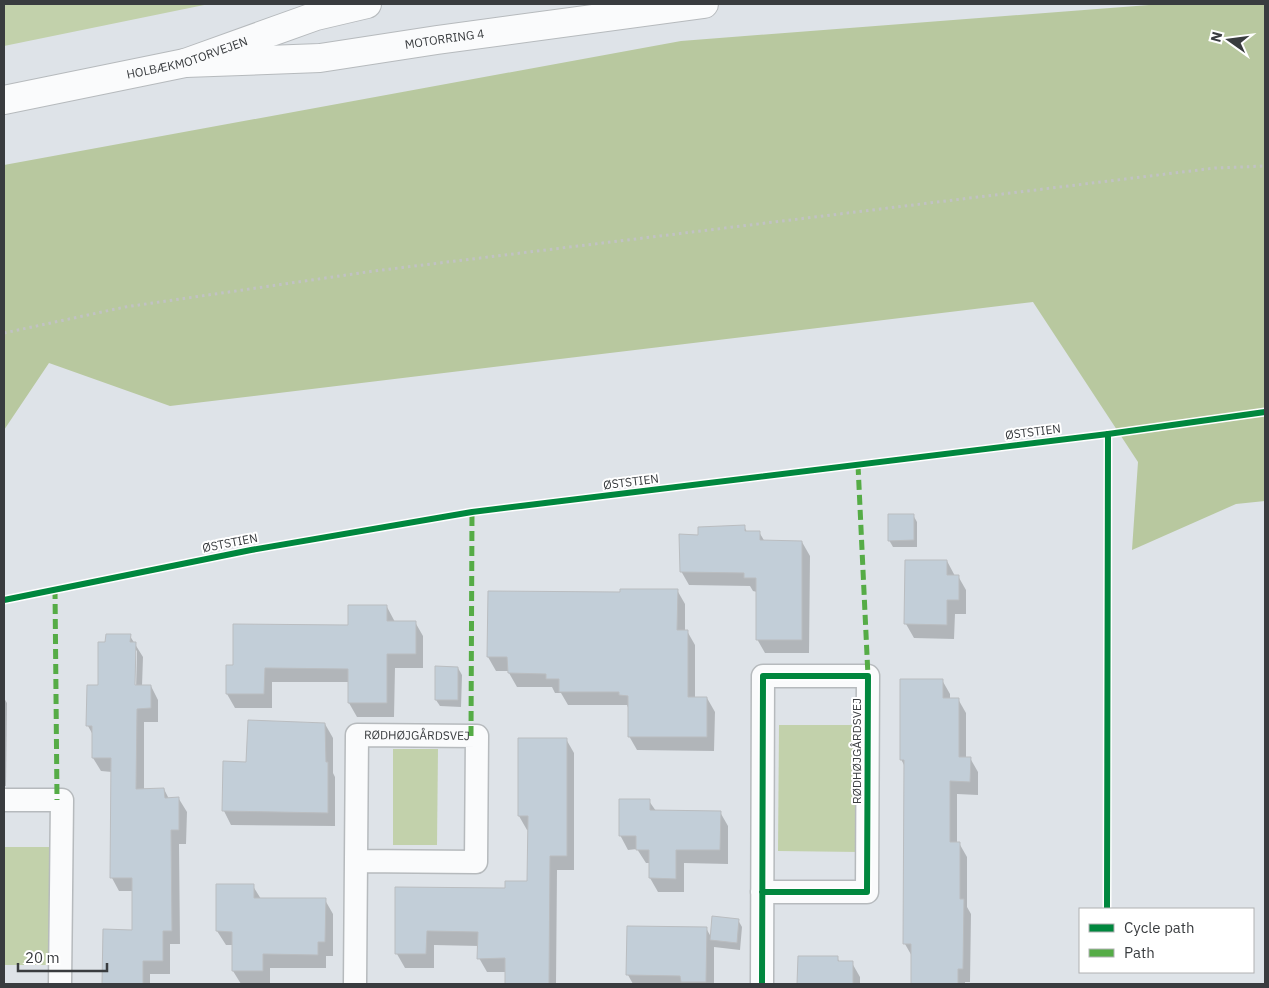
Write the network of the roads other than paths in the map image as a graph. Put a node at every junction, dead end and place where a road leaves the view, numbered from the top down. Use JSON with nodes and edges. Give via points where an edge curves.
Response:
{"nodes":[{"id":1,"x":367,"y":4,"type":"edge"},
{"id":2,"x":704,"y":4,"type":"edge"},
{"id":3,"x":185,"y":64,"type":"junction"},
{"id":4,"x":4,"y":100,"type":"edge"},
{"id":5,"x":4,"y":800,"type":"edge"},
{"id":6,"x":356,"y":861,"type":"junction"},
{"id":7,"x":762,"y":892,"type":"junction"},
{"id":8,"x":60,"y":984,"type":"edge"},
{"id":9,"x":355,"y":984,"type":"edge"},
{"id":10,"x":762,"y":984,"type":"edge"}],
"edges":[{"from":1,"to":3,"type":"highway","name":"HOLBÆKMOTORVEJEN","via":[[316,16]]},
{"from":2,"to":3,"type":"highway","name":"MOTORRING 4","via":[[320,58]]},
{"from":3,"to":4,"type":"highway","name":"HOLBÆKMOTORVEJEN"},
{"from":5,"to":8,"type":"street","via":[[62,800]]},
{"from":6,"to":6,"type":"street","name":"RØDHØJGÅRDSVEJ","via":[[476,862],[477,736],[356,735]]},
{"from":6,"to":9,"type":"street","name":"RØDHØJGÅRDSVEJ"},
{"from":7,"to":7,"type":"street","name":"RØDHØJGÅRDSVEJ","via":[[762,676],[868,676],[867,892]]},
{"from":7,"to":10,"type":"street","name":"RØDHØJGÅRDSVEJ"}]}
